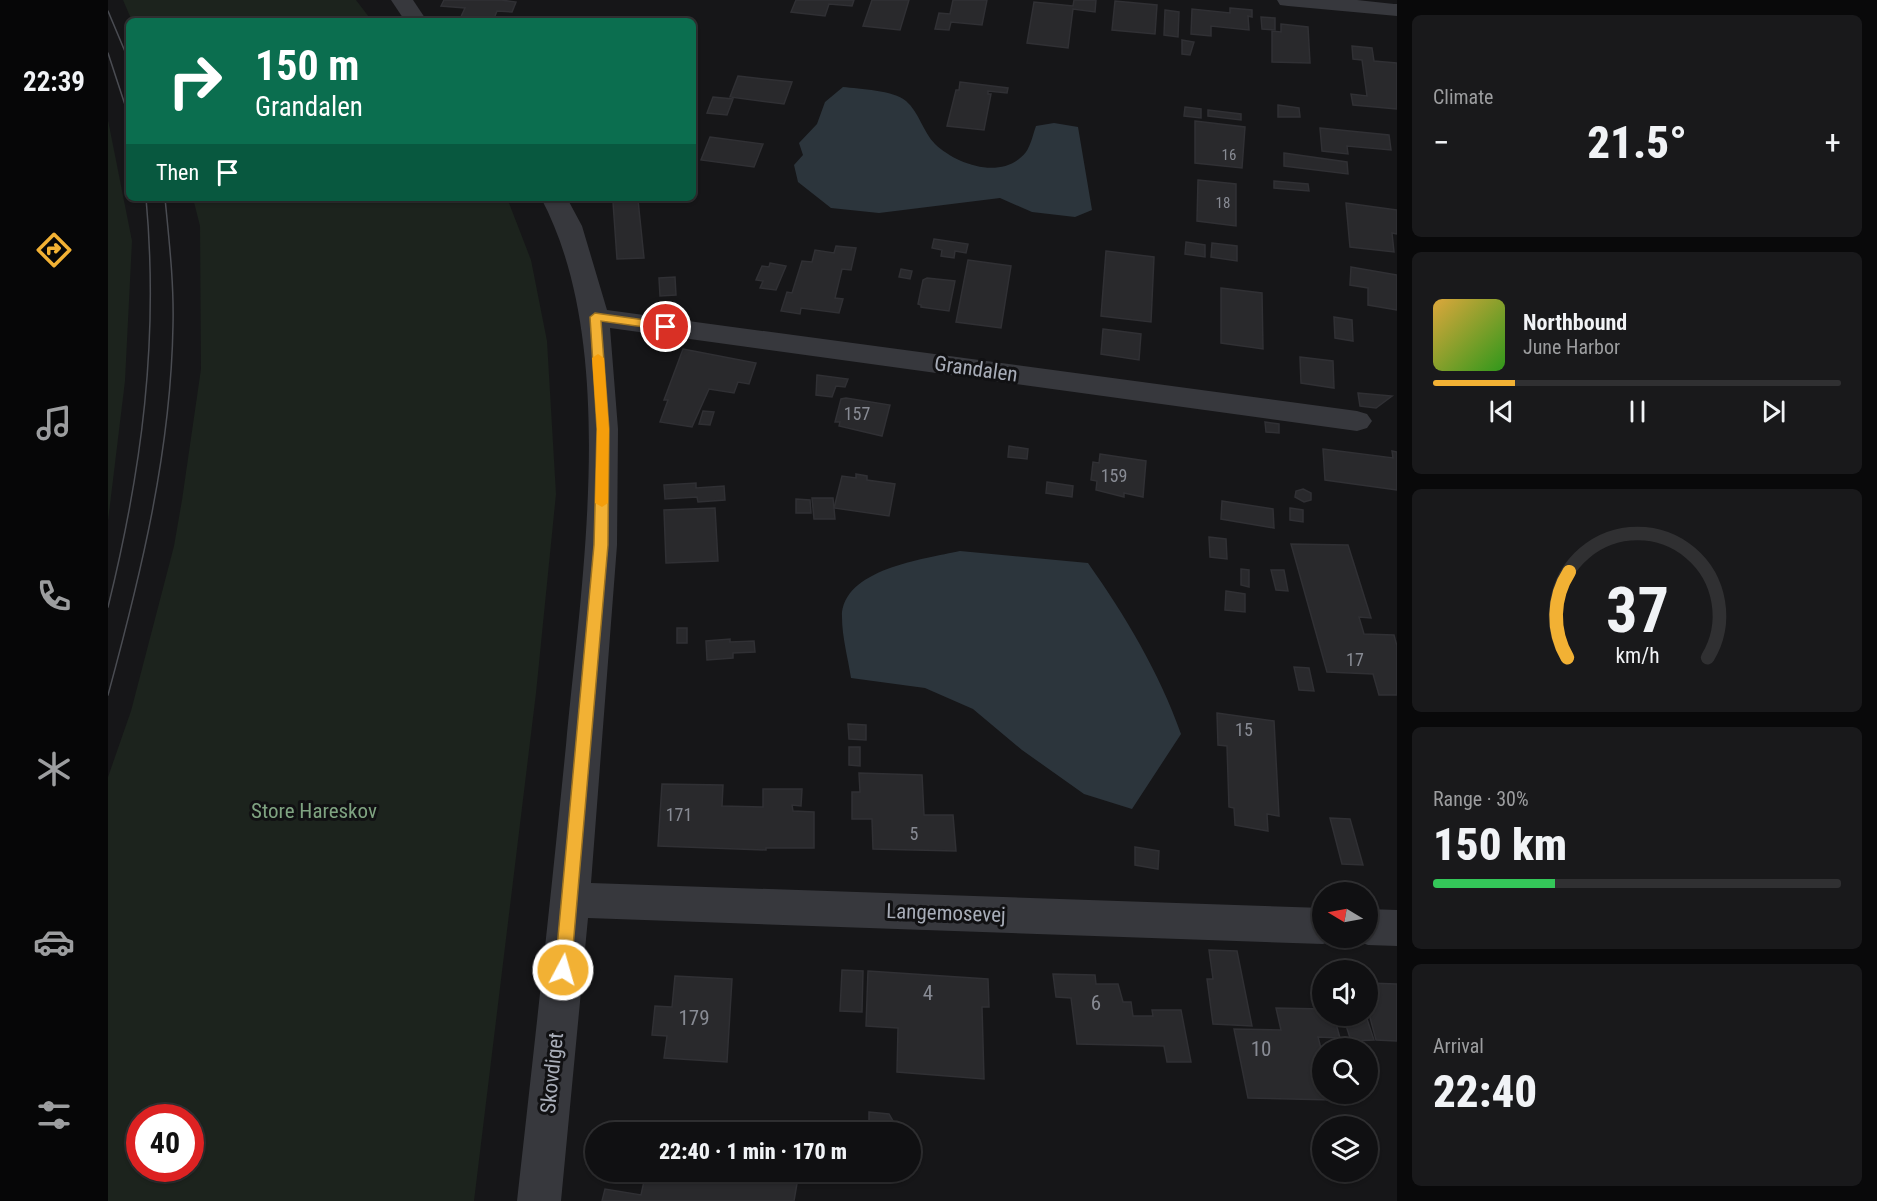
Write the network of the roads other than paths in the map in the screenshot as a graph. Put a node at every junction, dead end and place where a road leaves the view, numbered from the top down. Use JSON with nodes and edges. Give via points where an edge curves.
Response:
{"nodes":[{"id":1,"x":402,"y":0,"type":"edge"},
{"id":2,"x":1288,"y":0,"type":"edge"},
{"id":3,"x":1392,"y":8,"type":"edge"},
{"id":4,"x":415,"y":18,"type":"edge"},
{"id":5,"x":556,"y":201,"type":"edge"},
{"id":6,"x":595,"y":317,"type":"junction"},
{"id":7,"x":1357,"y":421,"type":"dead end"},
{"id":8,"x":570,"y":900,"type":"junction"},
{"id":9,"x":1312,"y":926,"type":"edge"},
{"id":10,"x":1378,"y":927,"type":"edge"},
{"id":11,"x":1397,"y":928,"type":"edge"},
{"id":12,"x":539,"y":1201,"type":"edge"}],
"edges":[{"from":1,"to":4,"type":"street"},
{"from":2,"to":3,"type":"street"},
{"from":5,"to":6,"type":"street","name":"Skovdiget","via":[[569,226]]},
{"from":6,"to":7,"type":"street","name":"Grandalen"},
{"from":6,"to":8,"type":"street","name":"Skovdiget","via":[[603,429],[601,545]]},
{"from":8,"to":9,"type":"street","name":"Langemosevej"},
{"from":8,"to":12,"type":"street","name":"Skovdiget"},
{"from":10,"to":11,"type":"street"}]}
